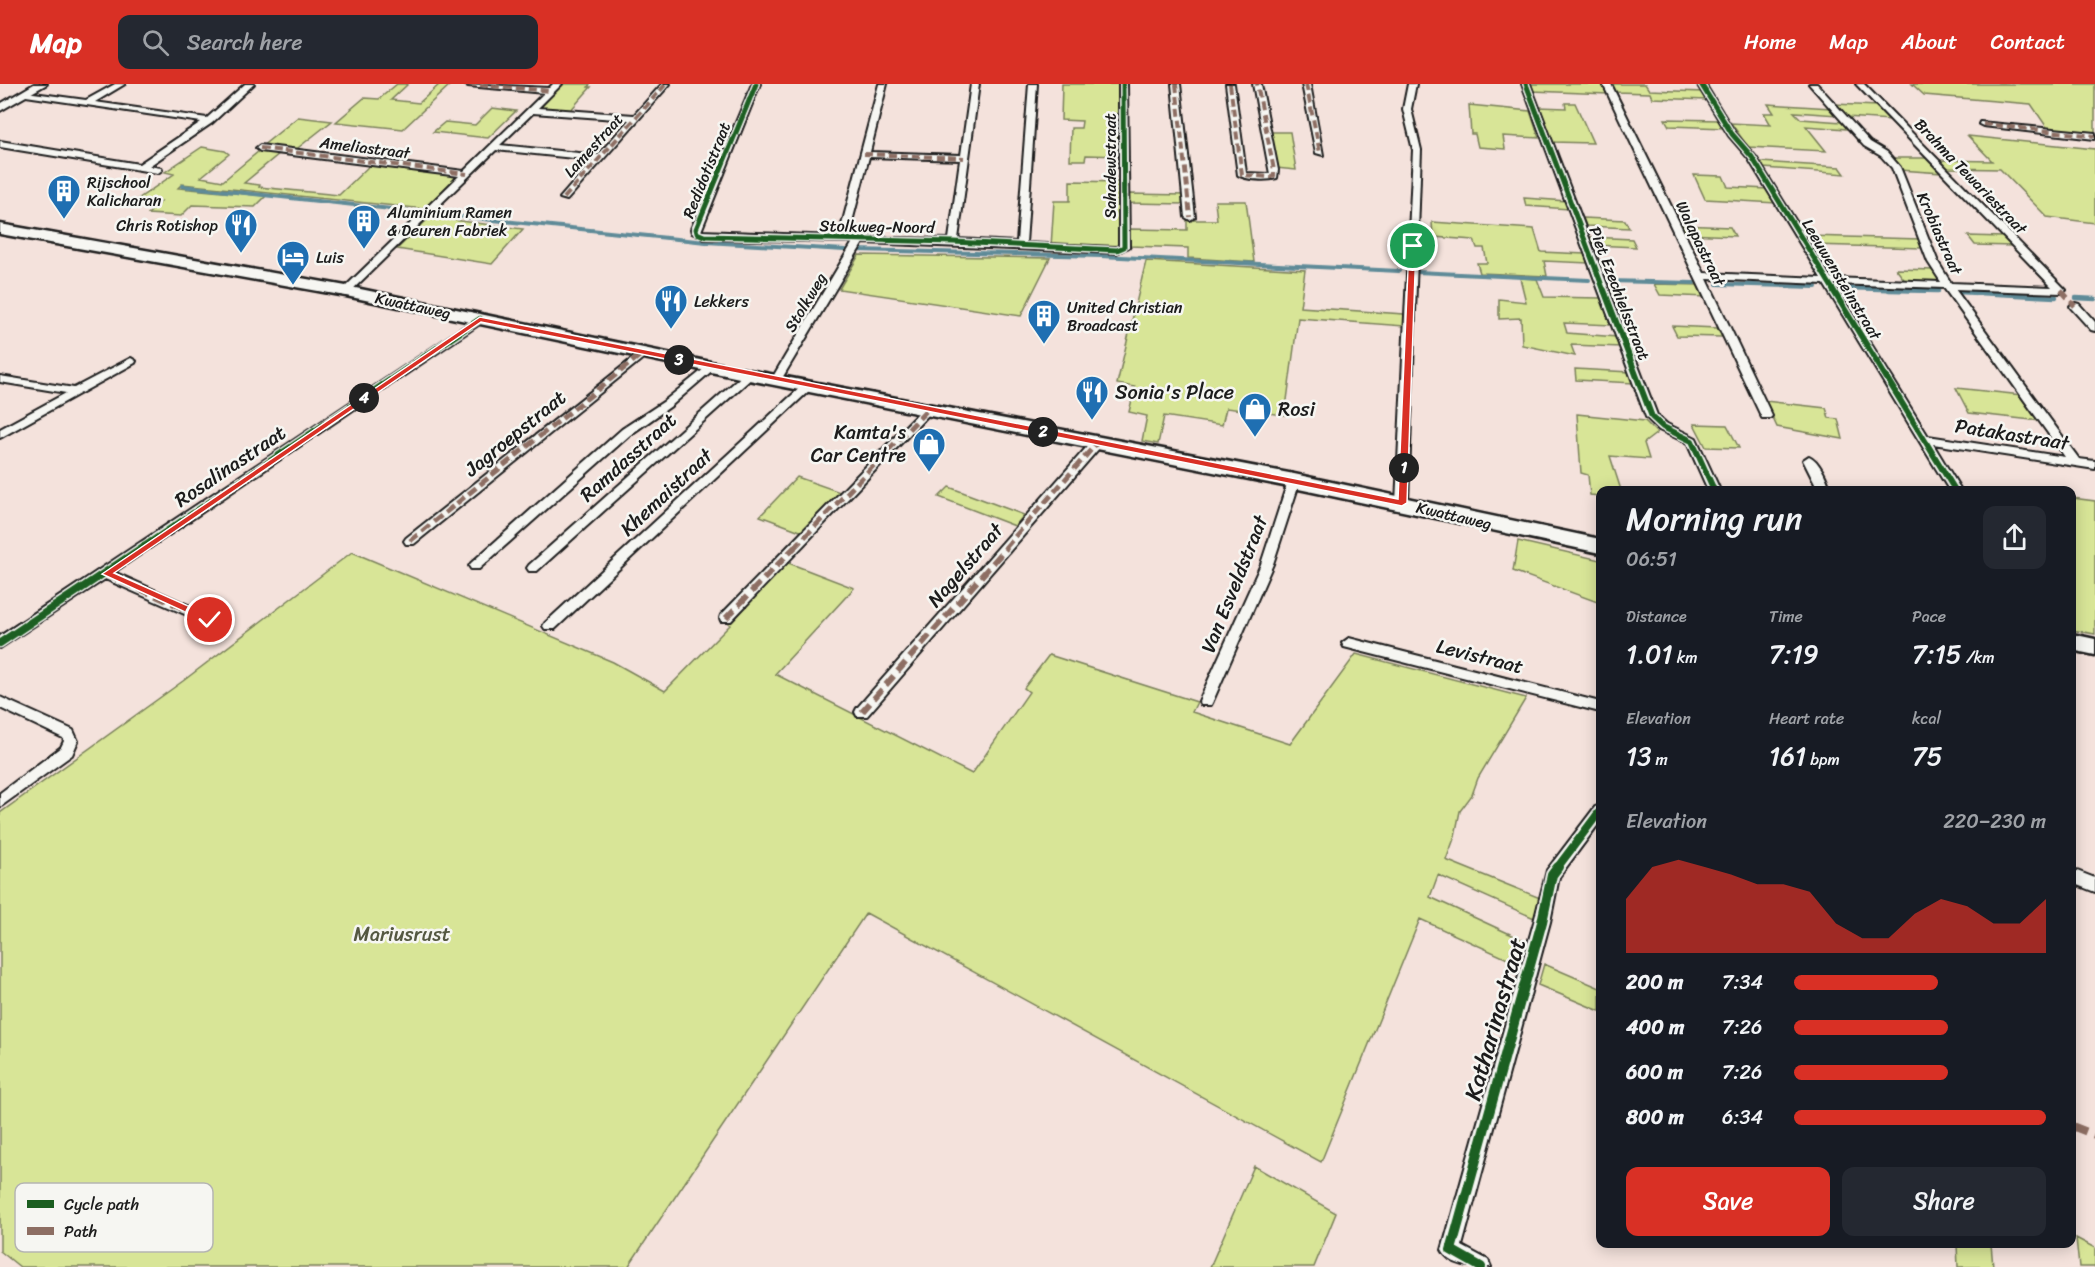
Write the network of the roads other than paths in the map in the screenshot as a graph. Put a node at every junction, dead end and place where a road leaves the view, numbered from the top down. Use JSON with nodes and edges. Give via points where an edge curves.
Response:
{"nodes":[{"id":1,"x":42,"y":84,"type":"edge"},
{"id":2,"x":121,"y":84,"type":"edge"},
{"id":3,"x":249,"y":84,"type":"edge"},
{"id":4,"x":468,"y":84,"type":"edge"},
{"id":5,"x":558,"y":84,"type":"edge"},
{"id":6,"x":666,"y":84,"type":"edge"},
{"id":7,"x":756,"y":84,"type":"edge"},
{"id":8,"x":883,"y":84,"type":"edge"},
{"id":9,"x":975,"y":84,"type":"edge"},
{"id":10,"x":1033,"y":84,"type":"edge"},
{"id":11,"x":1123,"y":84,"type":"edge"},
{"id":12,"x":1176,"y":84,"type":"edge"},
{"id":13,"x":1230,"y":84,"type":"edge"},
{"id":14,"x":1257,"y":84,"type":"edge"},
{"id":15,"x":1306,"y":84,"type":"edge"},
{"id":16,"x":1398,"y":84,"type":"edge"},
{"id":17,"x":1526,"y":84,"type":"edge"},
{"id":18,"x":1607,"y":84,"type":"edge"},
{"id":19,"x":1701,"y":84,"type":"edge"},
{"id":20,"x":1813,"y":84,"type":"edge"},
{"id":21,"x":1860,"y":84,"type":"edge"},
{"id":22,"x":1412,"y":85,"type":"edge"},
{"id":23,"x":551,"y":91,"type":"junction"},
{"id":24,"x":26,"y":94,"type":"junction"},
{"id":25,"x":87,"y":103,"type":"junction"},
{"id":26,"x":0,"y":108,"type":"edge"},
{"id":27,"x":532,"y":110,"type":"junction"},
{"id":28,"x":637,"y":118,"type":"junction"},
{"id":29,"x":209,"y":121,"type":"junction"},
{"id":30,"x":1983,"y":124,"type":"dead end"},
{"id":31,"x":2095,"y":136,"type":"edge"},
{"id":32,"x":0,"y":144,"type":"edge"},
{"id":33,"x":494,"y":147,"type":"junction"},
{"id":34,"x":260,"y":148,"type":"dead end"},
{"id":35,"x":1320,"y":153,"type":"dead end"},
{"id":36,"x":864,"y":154,"type":"junction"},
{"id":37,"x":602,"y":158,"type":"junction"},
{"id":38,"x":964,"y":158,"type":"junction"},
{"id":39,"x":141,"y":167,"type":"junction"},
{"id":40,"x":158,"y":170,"type":"dead end"},
{"id":41,"x":467,"y":174,"type":"junction"},
{"id":42,"x":564,"y":198,"type":"dead end"},
{"id":43,"x":1190,"y":217,"type":"dead end"},
{"id":44,"x":0,"y":229,"type":"edge"},
{"id":45,"x":698,"y":233,"type":"joint"},
{"id":46,"x":843,"y":239,"type":"junction"},
{"id":47,"x":860,"y":239,"type":"junction"},
{"id":48,"x":953,"y":242,"type":"junction"},
{"id":49,"x":1021,"y":247,"type":"junction"},
{"id":50,"x":1124,"y":247,"type":"joint"},
{"id":51,"x":1701,"y":276,"type":"junction"},
{"id":52,"x":1827,"y":281,"type":"junction"},
{"id":53,"x":1947,"y":285,"type":"junction"},
{"id":54,"x":346,"y":291,"type":"junction"},
{"id":55,"x":2075,"y":306,"type":"dead end"},
{"id":56,"x":480,"y":319,"type":"junction"},
{"id":57,"x":2095,"y":328,"type":"edge"},
{"id":58,"x":643,"y":353,"type":"junction"},
{"id":59,"x":131,"y":361,"type":"dead end"},
{"id":60,"x":710,"y":367,"type":"junction"},
{"id":61,"x":749,"y":375,"type":"junction"},
{"id":62,"x":0,"y":379,"type":"edge"},
{"id":63,"x":776,"y":380,"type":"junction"},
{"id":64,"x":808,"y":386,"type":"junction"},
{"id":65,"x":72,"y":394,"type":"junction"},
{"id":66,"x":928,"y":409,"type":"junction"},
{"id":67,"x":1766,"y":416,"type":"dead end"},
{"id":68,"x":0,"y":434,"type":"edge"},
{"id":69,"x":1924,"y":439,"type":"junction"},
{"id":70,"x":1097,"y":443,"type":"junction"},
{"id":71,"x":1809,"y":460,"type":"dead end"},
{"id":72,"x":2074,"y":462,"type":"junction"},
{"id":73,"x":2095,"y":465,"type":"edge"},
{"id":74,"x":1294,"y":481,"type":"junction"},
{"id":75,"x":1712,"y":486,"type":"edge"},
{"id":76,"x":1823,"y":486,"type":"edge"},
{"id":77,"x":1953,"y":486,"type":"edge"},
{"id":78,"x":1402,"y":503,"type":"junction"},
{"id":79,"x":410,"y":542,"type":"dead end"},
{"id":80,"x":1596,"y":545,"type":"edge"},
{"id":81,"x":475,"y":566,"type":"dead end"},
{"id":82,"x":533,"y":567,"type":"dead end"},
{"id":83,"x":106,"y":574,"type":"junction"},
{"id":84,"x":726,"y":618,"type":"dead end"},
{"id":85,"x":210,"y":620,"type":"dead end"},
{"id":86,"x":550,"y":626,"type":"dead end"},
{"id":87,"x":1,"y":641,"type":"edge"},
{"id":88,"x":1349,"y":643,"type":"dead end"},
{"id":89,"x":2076,"y":643,"type":"edge"},
{"id":90,"x":2095,"y":647,"type":"edge"},
{"id":91,"x":1206,"y":701,"type":"dead end"},
{"id":92,"x":0,"y":702,"type":"edge"},
{"id":93,"x":1596,"y":705,"type":"edge"},
{"id":94,"x":862,"y":712,"type":"dead end"},
{"id":95,"x":0,"y":801,"type":"edge"},
{"id":96,"x":1596,"y":816,"type":"edge"},
{"id":97,"x":2076,"y":878,"type":"edge"},
{"id":98,"x":2095,"y":885,"type":"edge"},
{"id":99,"x":1481,"y":1267,"type":"edge"}],
"edges":[{"from":1,"to":24,"type":"street"},
{"from":2,"to":25,"type":"street"},
{"from":3,"to":29,"type":"street"},
{"from":4,"to":23,"type":"street"},
{"from":5,"to":23,"type":"street"},
{"from":6,"to":28,"type":"street","name":"Lamestraat"},
{"from":7,"to":45,"type":"street","name":"Redidotistraat","via":[[696,229]]},
{"from":8,"to":36,"type":"street"},
{"from":9,"to":38,"type":"street"},
{"from":10,"to":49,"type":"street"},
{"from":11,"to":50,"type":"street","name":"Sahadewstraat"},
{"from":12,"to":43,"type":"street"},
{"from":13,"to":14,"type":"street","via":[[1242,176],[1274,176]]},
{"from":15,"to":35,"type":"street"},
{"from":16,"to":22,"type":"street"},
{"from":17,"to":75,"type":"street","name":"Piet Ezechielsstraat","via":[[1652,417],[1692,441]]},
{"from":18,"to":51,"type":"street","name":"Walapastraat"},
{"from":19,"to":52,"type":"street","name":"Leeuwensteinstraat","via":[[1732,134],[1752,157]]},
{"from":20,"to":53,"type":"street","name":"Krobiastraat","via":[[1867,144],[1896,167],[1933,262]]},
{"from":21,"to":53,"type":"street","name":"Brahma Tewariestraat","via":[[2061,290]]},
{"from":22,"to":78,"type":"street","via":[[1406,113],[1416,150]]},
{"from":23,"to":27,"type":"street"},
{"from":24,"to":25,"type":"street"},
{"from":24,"to":26,"type":"street"},
{"from":25,"to":29,"type":"street"},
{"from":27,"to":28,"type":"street"},
{"from":27,"to":33,"type":"street"},
{"from":28,"to":37,"type":"street","name":"Lamestraat"},
{"from":29,"to":39,"type":"street"},
{"from":30,"to":31,"type":"street"},
{"from":32,"to":39,"type":"street"},
{"from":33,"to":37,"type":"street"},
{"from":33,"to":41,"type":"street"},
{"from":34,"to":41,"type":"street","name":"Ameliastraat"},
{"from":36,"to":38,"type":"street"},
{"from":36,"to":46,"type":"street"},
{"from":37,"to":42,"type":"street","name":"Lamestraat"},
{"from":38,"to":48,"type":"street"},
{"from":39,"to":40,"type":"street"},
{"from":41,"to":54,"type":"street"},
{"from":44,"to":54,"type":"main road","name":"Kwattaweg"},
{"from":45,"to":46,"type":"street","name":"Stolkweg-Noord"},
{"from":46,"to":47,"type":"street","name":"Stolkweg-Noord"},
{"from":47,"to":48,"type":"street","name":"Stolkweg-Noord"},
{"from":47,"to":63,"type":"street","name":"Stolkweg"},
{"from":48,"to":49,"type":"street","name":"Stolkweg-Noord"},
{"from":49,"to":50,"type":"street","name":"Stolkweg-Noord"},
{"from":51,"to":52,"type":"street"},
{"from":51,"to":67,"type":"street","name":"Walapastraat"},
{"from":52,"to":53,"type":"street"},
{"from":52,"to":69,"type":"street","name":"Leeuwensteinstraat"},
{"from":53,"to":72,"type":"street","name":"Krobiastraat"},
{"from":54,"to":56,"type":"main road","name":"Kwattaweg"},
{"from":55,"to":57,"type":"street"},
{"from":56,"to":58,"type":"main road","name":"Kwattaweg"},
{"from":56,"to":83,"type":"street","name":"Rosalinastraat"},
{"from":58,"to":60,"type":"main road","name":"Kwattaweg"},
{"from":58,"to":79,"type":"street","name":"Jagroepstraat"},
{"from":59,"to":65,"type":"street"},
{"from":60,"to":61,"type":"main road","name":"Kwattaweg"},
{"from":60,"to":81,"type":"street","via":[[626,432]]},
{"from":61,"to":63,"type":"main road","name":"Kwattaweg"},
{"from":61,"to":82,"type":"street","name":"Ramdasstraat"},
{"from":62,"to":65,"type":"street","via":[[70,390]]},
{"from":63,"to":64,"type":"main road","name":"Kwattaweg"},
{"from":64,"to":66,"type":"main road","name":"Kwattaweg"},
{"from":64,"to":86,"type":"street","name":"Khemaistraat"},
{"from":65,"to":68,"type":"street"},
{"from":66,"to":70,"type":"main road","name":"Kwattaweg"},
{"from":66,"to":84,"type":"street"},
{"from":69,"to":72,"type":"street","name":"Patakastraat"},
{"from":69,"to":77,"type":"street","name":"Leeuwensteinstraat"},
{"from":70,"to":74,"type":"main road","name":"Kwattaweg"},
{"from":70,"to":94,"type":"street","name":"Nagelstraat"},
{"from":71,"to":76,"type":"street"},
{"from":72,"to":73,"type":"street","name":"Patakastraat"},
{"from":74,"to":78,"type":"main road","name":"Kwattaweg"},
{"from":74,"to":91,"type":"street","name":"Van Esveldstraat","via":[[1267,564]]},
{"from":78,"to":80,"type":"main road","name":"Kwattaweg"},
{"from":83,"to":85,"type":"street"},
{"from":83,"to":87,"type":"street","name":"Rosalinastraat"},
{"from":88,"to":93,"type":"street","name":"Levistraat"},
{"from":89,"to":90,"type":"main road"},
{"from":92,"to":95,"type":"street","via":[[68,734],[71,741],[67,751]]},
{"from":96,"to":99,"type":"street","name":"Katharinastraat","via":[[1552,875],[1451,1250]]},
{"from":97,"to":98,"type":"street"}]}
